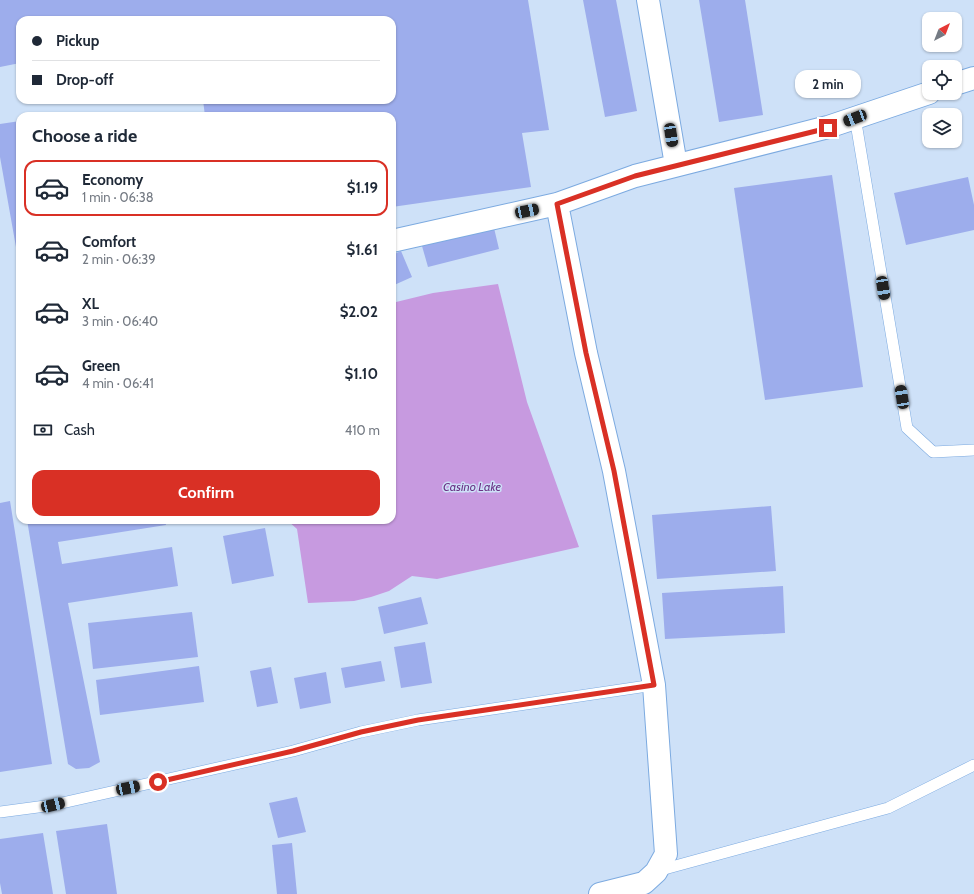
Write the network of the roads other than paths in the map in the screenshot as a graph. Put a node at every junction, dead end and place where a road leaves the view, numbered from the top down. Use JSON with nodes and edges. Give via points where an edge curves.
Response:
{"nodes":[{"id":1,"x":648,"y":0,"type":"edge"},
{"id":2,"x":974,"y":78,"type":"edge"},
{"id":3,"x":962,"y":82,"type":"edge"},
{"id":4,"x":922,"y":95,"type":"edge"},
{"id":5,"x":855,"y":118,"type":"junction"},
{"id":6,"x":676,"y":165,"type":"junction"},
{"id":7,"x":557,"y":204,"type":"junction"},
{"id":8,"x":396,"y":240,"type":"edge"},
{"id":9,"x":974,"y":450,"type":"edge"},
{"id":10,"x":654,"y":685,"type":"junction"},
{"id":11,"x":974,"y":765,"type":"edge"},
{"id":12,"x":0,"y":812,"type":"edge"},
{"id":13,"x":656,"y":872,"type":"junction"},
{"id":14,"x":600,"y":894,"type":"edge"}],
"edges":[{"from":1,"to":6,"type":"street"},
{"from":2,"to":3,"type":"street"},
{"from":4,"to":5,"type":"street"},
{"from":5,"to":6,"type":"street","via":[[828,128]]},
{"from":5,"to":9,"type":"lane","via":[[907,428],[933,452]]},
{"from":6,"to":7,"type":"street","via":[[635,176]]},
{"from":7,"to":8,"type":"street"},
{"from":7,"to":10,"type":"street","via":[[586,353],[614,471]]},
{"from":10,"to":12,"type":"lane","via":[[418,720],[53,805]]},
{"from":10,"to":13,"type":"street","via":[[666,854]]},
{"from":11,"to":13,"type":"lane","via":[[888,808]]},
{"from":13,"to":14,"type":"street","via":[[644,883]]}]}
